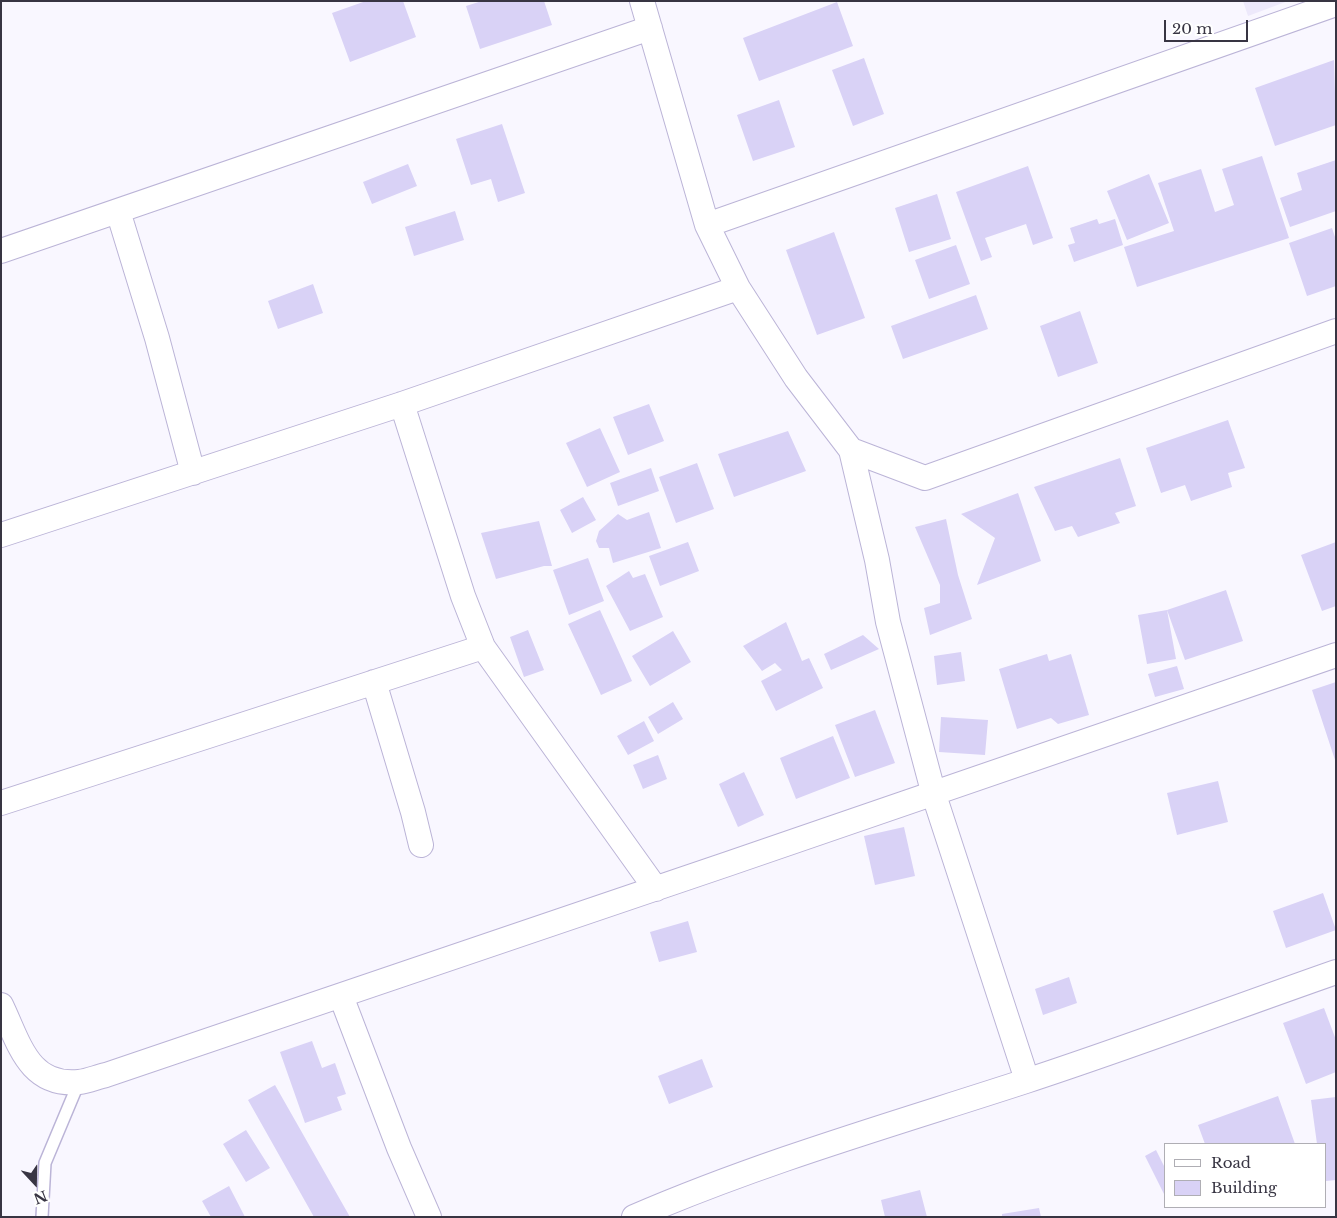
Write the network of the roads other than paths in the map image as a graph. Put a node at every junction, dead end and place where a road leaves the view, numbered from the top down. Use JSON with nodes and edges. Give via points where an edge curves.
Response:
{"nodes":[{"id":1,"x":642,"y":1,"type":"edge"},
{"id":2,"x":1336,"y":4,"type":"edge"},
{"id":3,"x":650,"y":28,"type":"junction"},
{"id":4,"x":118,"y":212,"type":"junction"},
{"id":5,"x":707,"y":225,"type":"junction"},
{"id":6,"x":1,"y":251,"type":"edge"},
{"id":7,"x":738,"y":288,"type":"junction"},
{"id":8,"x":1336,"y":331,"type":"edge"},
{"id":9,"x":402,"y":404,"type":"junction"},
{"id":10,"x":851,"y":450,"type":"junction"},
{"id":11,"x":193,"y":472,"type":"junction"},
{"id":12,"x":1,"y":535,"type":"edge"},
{"id":13,"x":483,"y":646,"type":"junction"},
{"id":14,"x":1336,"y":655,"type":"edge"},
{"id":15,"x":374,"y":682,"type":"junction"},
{"id":16,"x":934,"y":795,"type":"junction"},
{"id":17,"x":1,"y":803,"type":"edge"},
{"id":18,"x":421,"y":845,"type":"dead end"},
{"id":19,"x":656,"y":889,"type":"junction"},
{"id":20,"x":1336,"y":972,"type":"edge"},
{"id":21,"x":341,"y":996,"type":"junction"},
{"id":22,"x":1,"y":1005,"type":"edge"},
{"id":23,"x":1027,"y":1080,"type":"junction"},
{"id":24,"x":79,"y":1082,"type":"junction"},
{"id":25,"x":42,"y":1217,"type":"edge"},
{"id":26,"x":429,"y":1217,"type":"edge"},
{"id":27,"x":634,"y":1217,"type":"edge"}],
"edges":[{"from":1,"to":3,"type":"street"},
{"from":2,"to":5,"type":"street"},
{"from":3,"to":4,"type":"street"},
{"from":3,"to":5,"type":"street"},
{"from":4,"to":6,"type":"street"},
{"from":4,"to":11,"type":"street","via":[[157,338]]},
{"from":5,"to":7,"type":"street"},
{"from":7,"to":9,"type":"street"},
{"from":7,"to":10,"type":"street","via":[[796,378]]},
{"from":8,"to":10,"type":"street","via":[[925,478]]},
{"from":9,"to":11,"type":"street"},
{"from":9,"to":13,"type":"street"},
{"from":10,"to":16,"type":"street","via":[[888,622]]},
{"from":11,"to":12,"type":"street"},
{"from":13,"to":15,"type":"street"},
{"from":13,"to":19,"type":"street"},
{"from":14,"to":16,"type":"street"},
{"from":15,"to":17,"type":"street"},
{"from":15,"to":18,"type":"street"},
{"from":16,"to":19,"type":"street"},
{"from":16,"to":23,"type":"street"},
{"from":19,"to":21,"type":"street"},
{"from":20,"to":23,"type":"street"},
{"from":21,"to":24,"type":"street"},
{"from":21,"to":26,"type":"street"},
{"from":22,"to":24,"type":"street","via":[[28,1062],[40,1073],[56,1080]]},
{"from":23,"to":27,"type":"street","via":[[816,1148]]},
{"from":24,"to":25,"type":"lane","via":[[46,1163]]}]}
